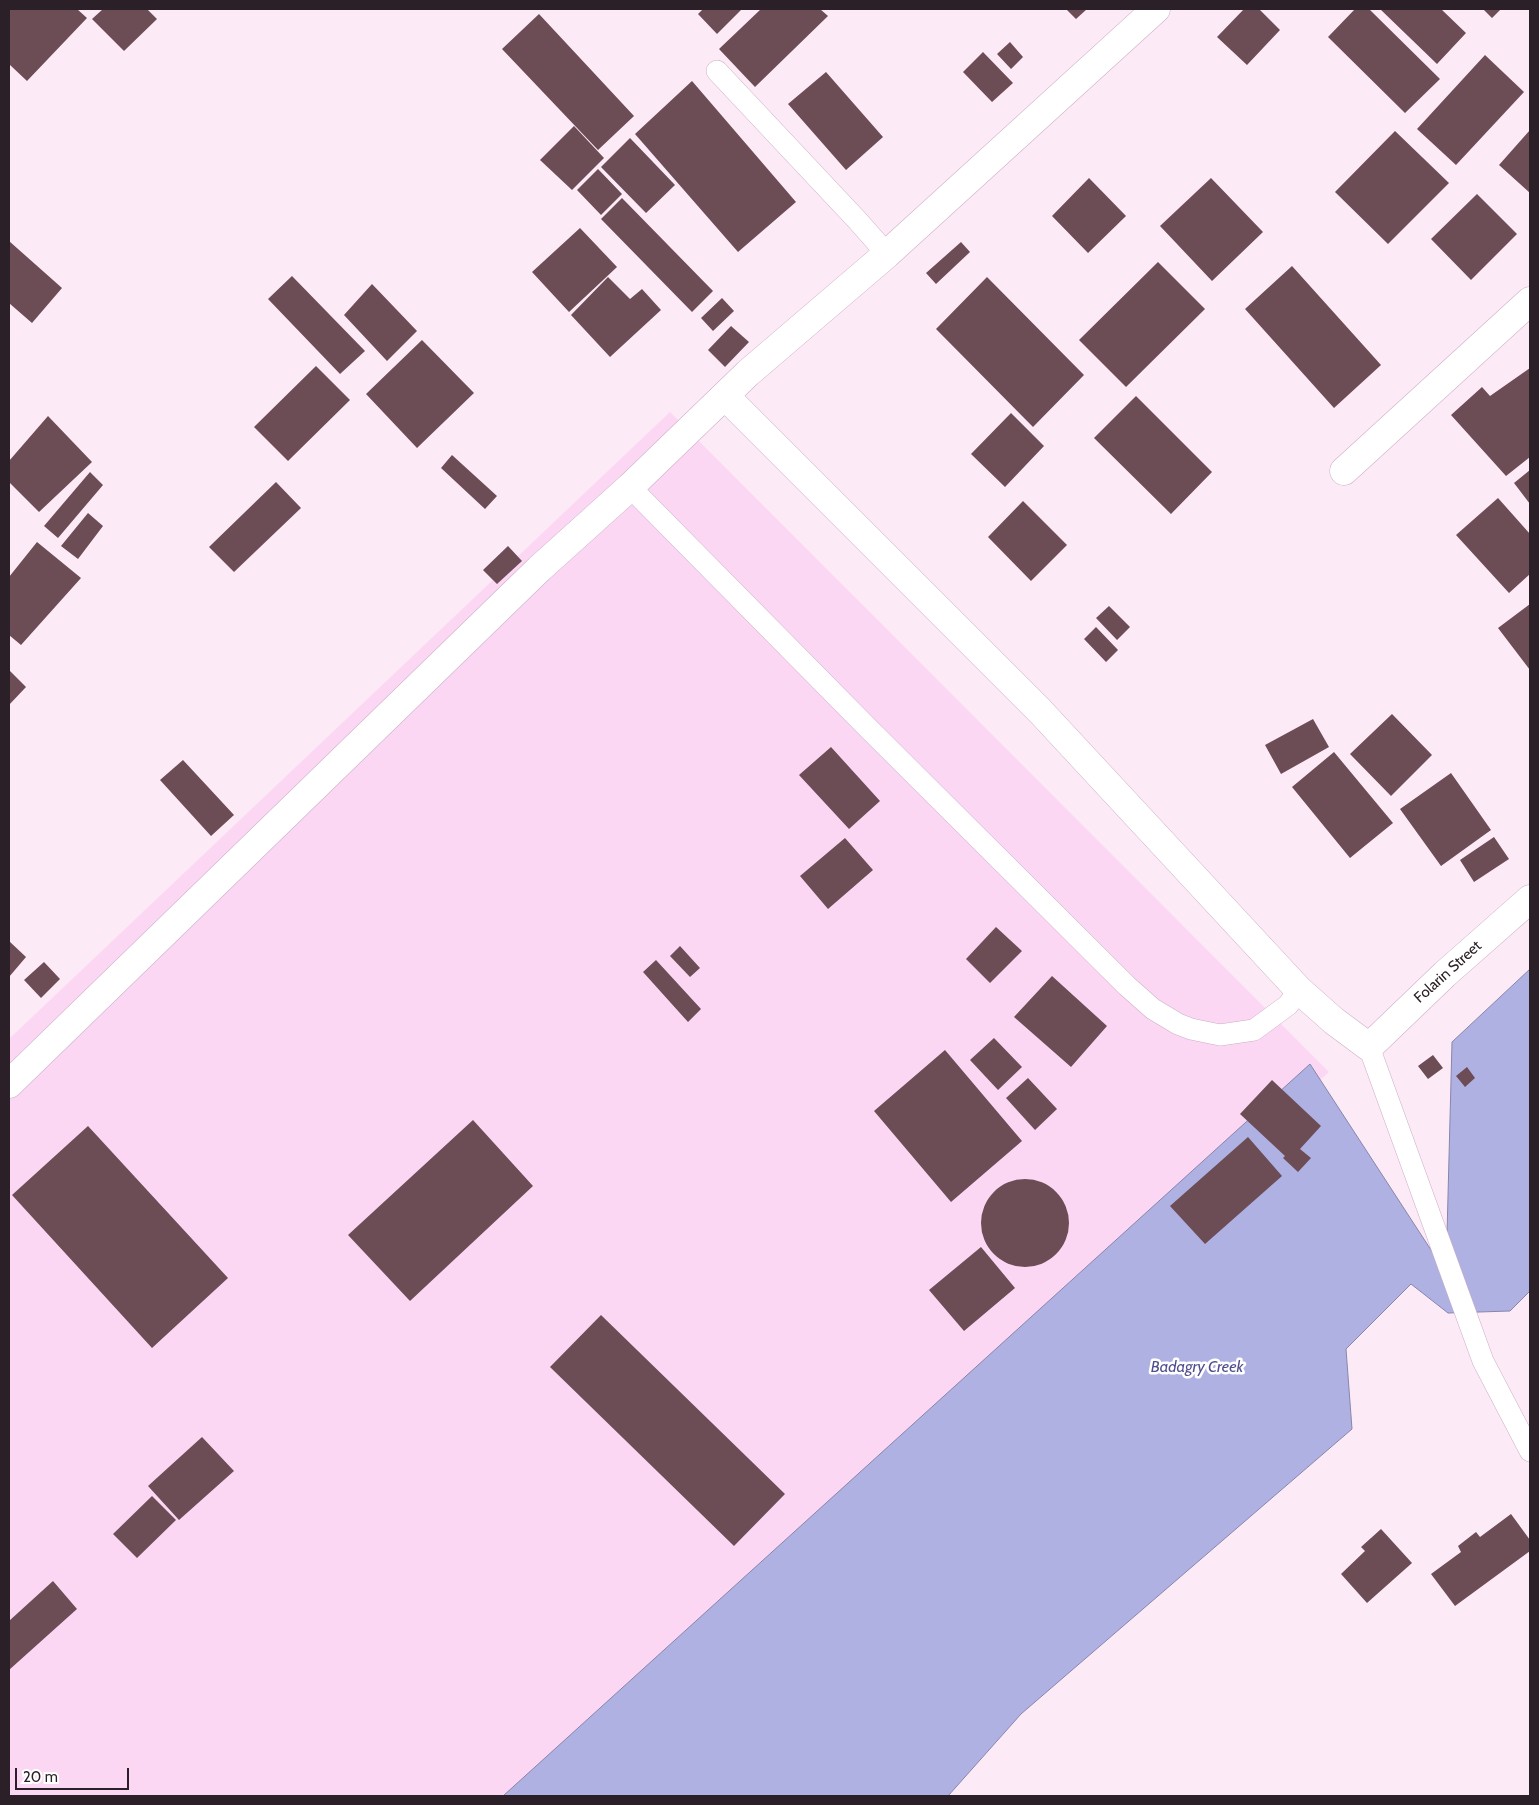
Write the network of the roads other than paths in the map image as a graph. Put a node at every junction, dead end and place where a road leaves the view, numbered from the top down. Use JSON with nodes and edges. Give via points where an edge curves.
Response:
{"nodes":[{"id":1,"x":1156,"y":9,"type":"edge"},
{"id":2,"x":717,"y":71,"type":"dead end"},
{"id":3,"x":887,"y":254,"type":"junction"},
{"id":4,"x":1530,"y":301,"type":"edge"},
{"id":5,"x":725,"y":396,"type":"junction"},
{"id":6,"x":1344,"y":471,"type":"dead end"},
{"id":7,"x":630,"y":487,"type":"junction"},
{"id":8,"x":1530,"y":899,"type":"edge"},
{"id":9,"x":1299,"y":990,"type":"junction"},
{"id":10,"x":1369,"y":1047,"type":"junction"},
{"id":11,"x":9,"y":1084,"type":"edge"},
{"id":12,"x":1530,"y":1452,"type":"edge"}],
"edges":[{"from":1,"to":3,"type":"street"},
{"from":2,"to":3,"type":"lane"},
{"from":3,"to":5,"type":"street"},
{"from":4,"to":6,"type":"street"},
{"from":5,"to":7,"type":"street"},
{"from":5,"to":9,"type":"street","via":[[1040,711]]},
{"from":7,"to":9,"type":"lane","via":[[886,747],[1153,1009],[1184,1027],[1220,1035],[1254,1030],[1288,1005]]},
{"from":7,"to":11,"type":"street","via":[[539,569]]},
{"from":8,"to":10,"type":"street","name":"Folarin Street"},
{"from":9,"to":10,"type":"street"},
{"from":10,"to":12,"type":"lane","via":[[1483,1361]]}]}
